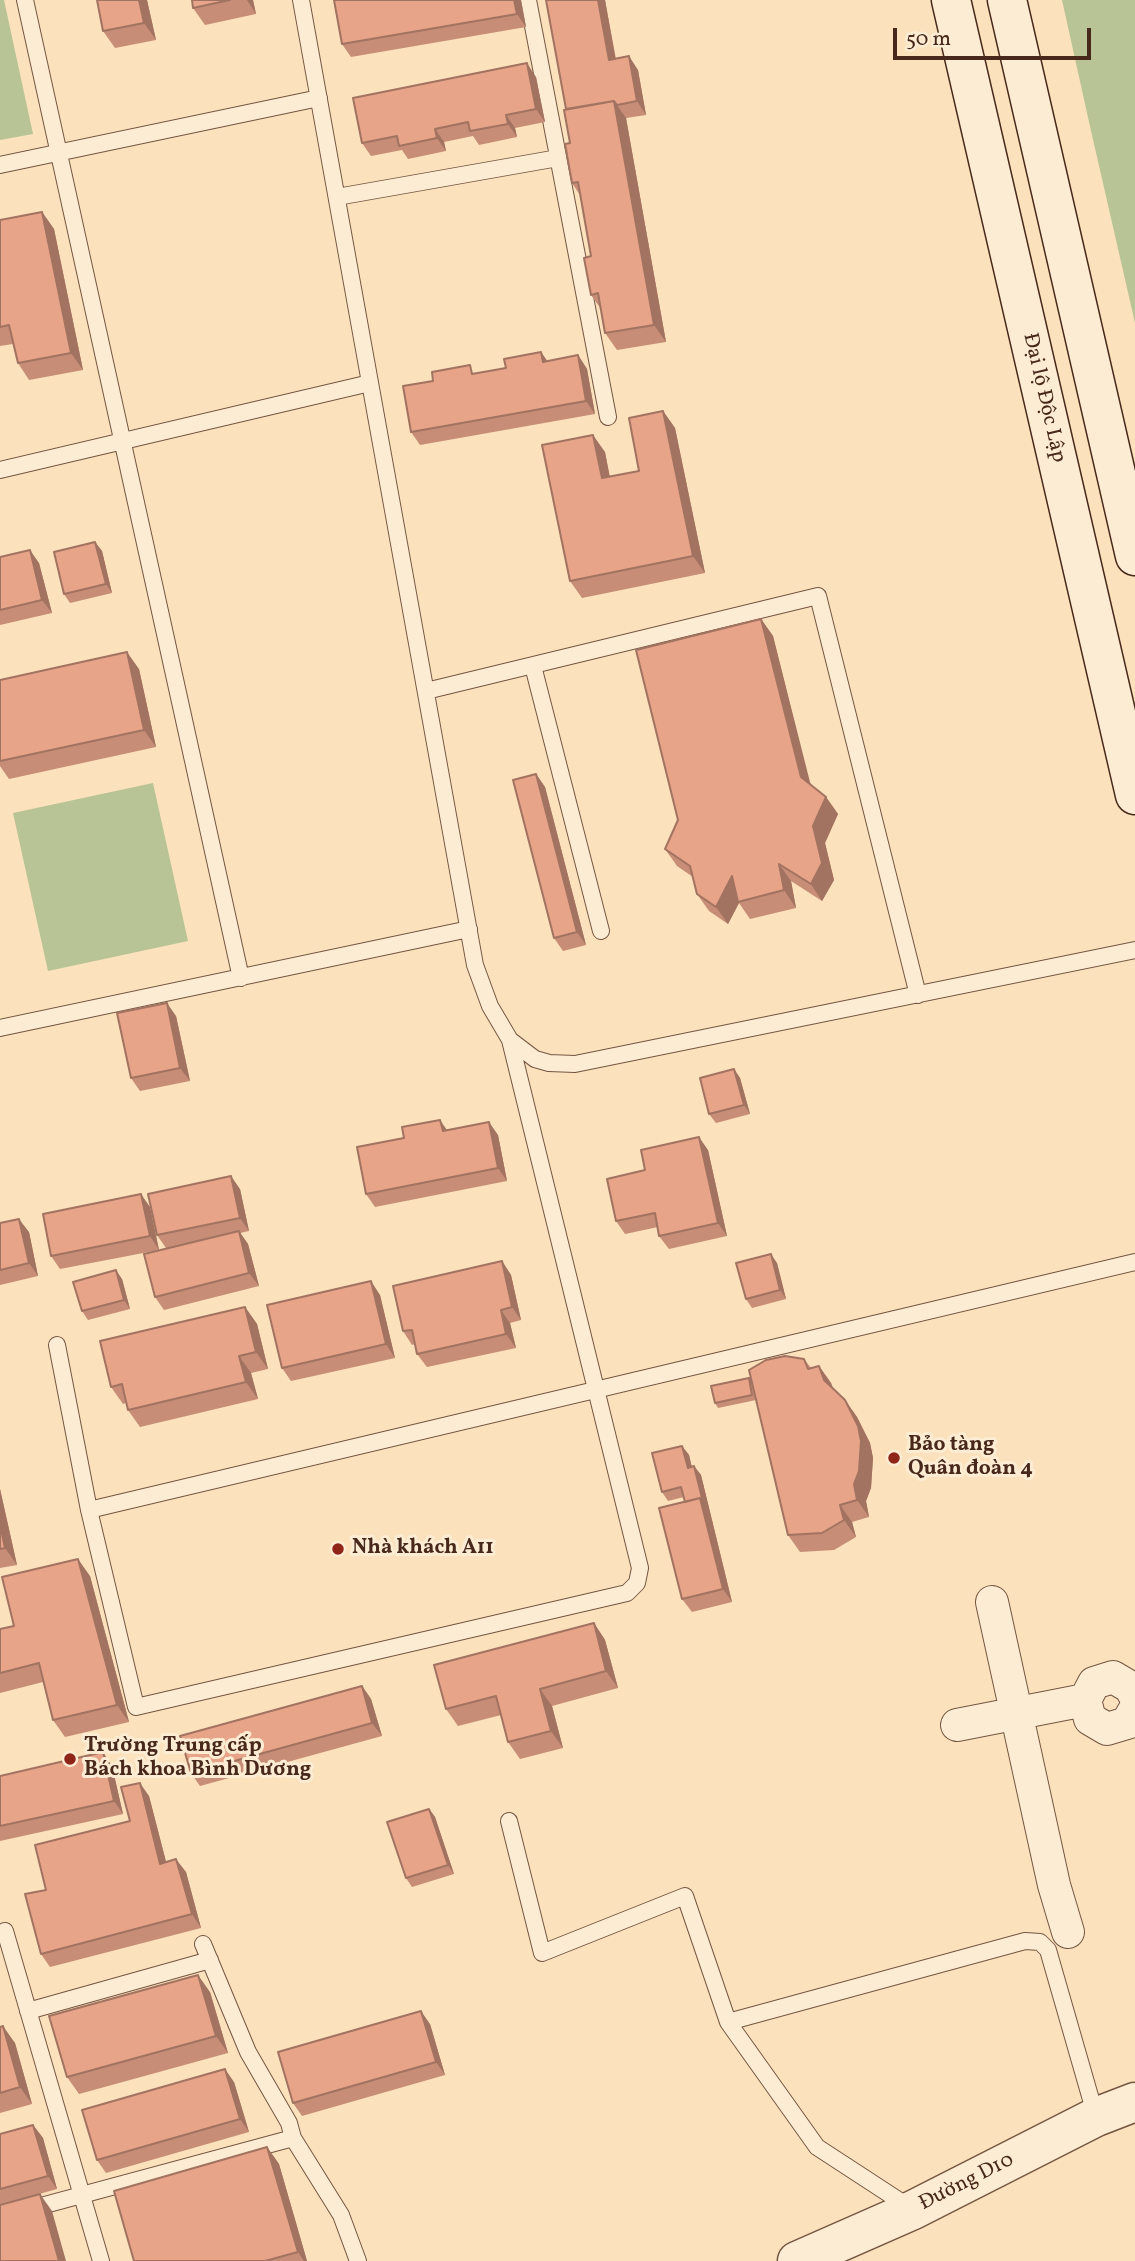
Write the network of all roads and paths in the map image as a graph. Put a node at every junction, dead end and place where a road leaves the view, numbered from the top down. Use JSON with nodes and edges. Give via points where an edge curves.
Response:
{"nodes":[{"id":1,"x":25,"y":0,"type":"edge"},
{"id":2,"x":301,"y":0,"type":"edge"},
{"id":3,"x":528,"y":0,"type":"edge"},
{"id":4,"x":951,"y":0,"type":"edge"},
{"id":5,"x":1007,"y":0,"type":"edge"},
{"id":6,"x":319,"y":98,"type":"junction"},
{"id":7,"x":59,"y":153,"type":"junction"},
{"id":8,"x":558,"y":158,"type":"junction"},
{"id":9,"x":0,"y":165,"type":"edge"},
{"id":10,"x":337,"y":197,"type":"junction"},
{"id":11,"x":370,"y":383,"type":"junction"},
{"id":12,"x":608,"y":416,"type":"dead end"},
{"id":13,"x":122,"y":441,"type":"junction"},
{"id":14,"x":0,"y":470,"type":"edge"},
{"id":15,"x":1135,"y":556,"type":"edge"},
{"id":16,"x":533,"y":666,"type":"junction"},
{"id":17,"x":426,"y":691,"type":"junction"},
{"id":18,"x":1135,"y":795,"type":"edge"},
{"id":19,"x":469,"y":929,"type":"junction"},
{"id":20,"x":601,"y":931,"type":"dead end"},
{"id":21,"x":1135,"y":950,"type":"edge"},
{"id":22,"x":240,"y":978,"type":"junction"},
{"id":23,"x":918,"y":995,"type":"junction"},
{"id":24,"x":0,"y":1028,"type":"edge"},
{"id":25,"x":510,"y":1040,"type":"junction"},
{"id":26,"x":1135,"y":1262,"type":"edge"},
{"id":27,"x":57,"y":1345,"type":"dead end"},
{"id":28,"x":596,"y":1390,"type":"junction"},
{"id":29,"x":89,"y":1510,"type":"junction"},
{"id":30,"x":992,"y":1602,"type":"dead end"},
{"id":31,"x":1135,"y":1696,"type":"edge"},
{"id":32,"x":1084,"y":1700,"type":"junction"},
{"id":33,"x":1135,"y":1709,"type":"edge"},
{"id":34,"x":1016,"y":1713,"type":"junction"},
{"id":35,"x":957,"y":1725,"type":"dead end"},
{"id":36,"x":509,"y":1821,"type":"dead end"},
{"id":37,"x":5,"y":1931,"type":"dead end"},
{"id":38,"x":1068,"y":1932,"type":"dead end"},
{"id":39,"x":203,"y":1944,"type":"dead end"},
{"id":40,"x":210,"y":1960,"type":"junction"},
{"id":41,"x":29,"y":2011,"type":"junction"},
{"id":42,"x":728,"y":2022,"type":"junction"},
{"id":43,"x":1135,"y":2102,"type":"edge"},
{"id":44,"x":1096,"y":2117,"type":"junction"},
{"id":45,"x":293,"y":2138,"type":"junction"},
{"id":46,"x":82,"y":2194,"type":"junction"},
{"id":47,"x":914,"y":2210,"type":"junction"},
{"id":48,"x":0,"y":2217,"type":"edge"},
{"id":49,"x":101,"y":2261,"type":"edge"},
{"id":50,"x":358,"y":2261,"type":"edge"},
{"id":51,"x":797,"y":2261,"type":"edge"}],
"edges":[{"from":1,"to":7,"type":"lane"},
{"from":2,"to":6,"type":"lane"},
{"from":3,"to":8,"type":"lane"},
{"from":4,"to":18,"type":"main road","name":"Đại lộ Độc Lập"},
{"from":5,"to":15,"type":"main road"},
{"from":6,"to":7,"type":"lane"},
{"from":6,"to":10,"type":"lane"},
{"from":7,"to":9,"type":"lane"},
{"from":7,"to":13,"type":"lane"},
{"from":8,"to":10,"type":"lane"},
{"from":8,"to":12,"type":"lane"},
{"from":10,"to":11,"type":"lane"},
{"from":11,"to":13,"type":"lane"},
{"from":11,"to":17,"type":"lane"},
{"from":13,"to":14,"type":"lane"},
{"from":13,"to":22,"type":"lane"},
{"from":16,"to":17,"type":"lane"},
{"from":16,"to":20,"type":"lane"},
{"from":16,"to":23,"type":"lane","via":[[818,596]]},
{"from":17,"to":19,"type":"lane"},
{"from":19,"to":22,"type":"lane"},
{"from":19,"to":25,"type":"lane","via":[[482,986]]},
{"from":21,"to":23,"type":"lane"},
{"from":22,"to":24,"type":"lane"},
{"from":23,"to":25,"type":"lane","via":[[575,1064],[536,1059]]},
{"from":25,"to":28,"type":"lane"},
{"from":26,"to":28,"type":"lane"},
{"from":27,"to":29,"type":"lane"},
{"from":28,"to":29,"type":"lane"},
{"from":28,"to":29,"type":"lane","via":[[640,1568],[637,1583],[620,1595],[136,1707]]},
{"from":30,"to":34,"type":"street"},
{"from":31,"to":32,"type":"street","via":[[1130,1687],[1113,1677],[1094,1683]]},
{"from":32,"to":33,"type":"street","via":[[1090,1719],[1107,1729],[1126,1723]]},
{"from":32,"to":34,"type":"street"},
{"from":34,"to":35,"type":"street"},
{"from":34,"to":38,"type":"street"},
{"from":36,"to":42,"type":"lane","via":[[542,1953],[685,1896]]},
{"from":37,"to":41,"type":"lane"},
{"from":39,"to":40,"type":"lane"},
{"from":40,"to":41,"type":"lane"},
{"from":40,"to":45,"type":"lane","via":[[228,2010]]},
{"from":41,"to":46,"type":"lane"},
{"from":42,"to":44,"type":"lane","via":[[1025,1941],[1040,1942],[1048,1950]]},
{"from":42,"to":47,"type":"lane","via":[[817,2147]]},
{"from":43,"to":44,"type":"main road","name":"Đường D10"},
{"from":44,"to":47,"type":"main road","name":"Đường D10"},
{"from":45,"to":46,"type":"lane"},
{"from":45,"to":50,"type":"lane","via":[[341,2214]]},
{"from":46,"to":48,"type":"lane"},
{"from":46,"to":49,"type":"lane"},
{"from":47,"to":51,"type":"main road","name":"Đường D10"}]}
